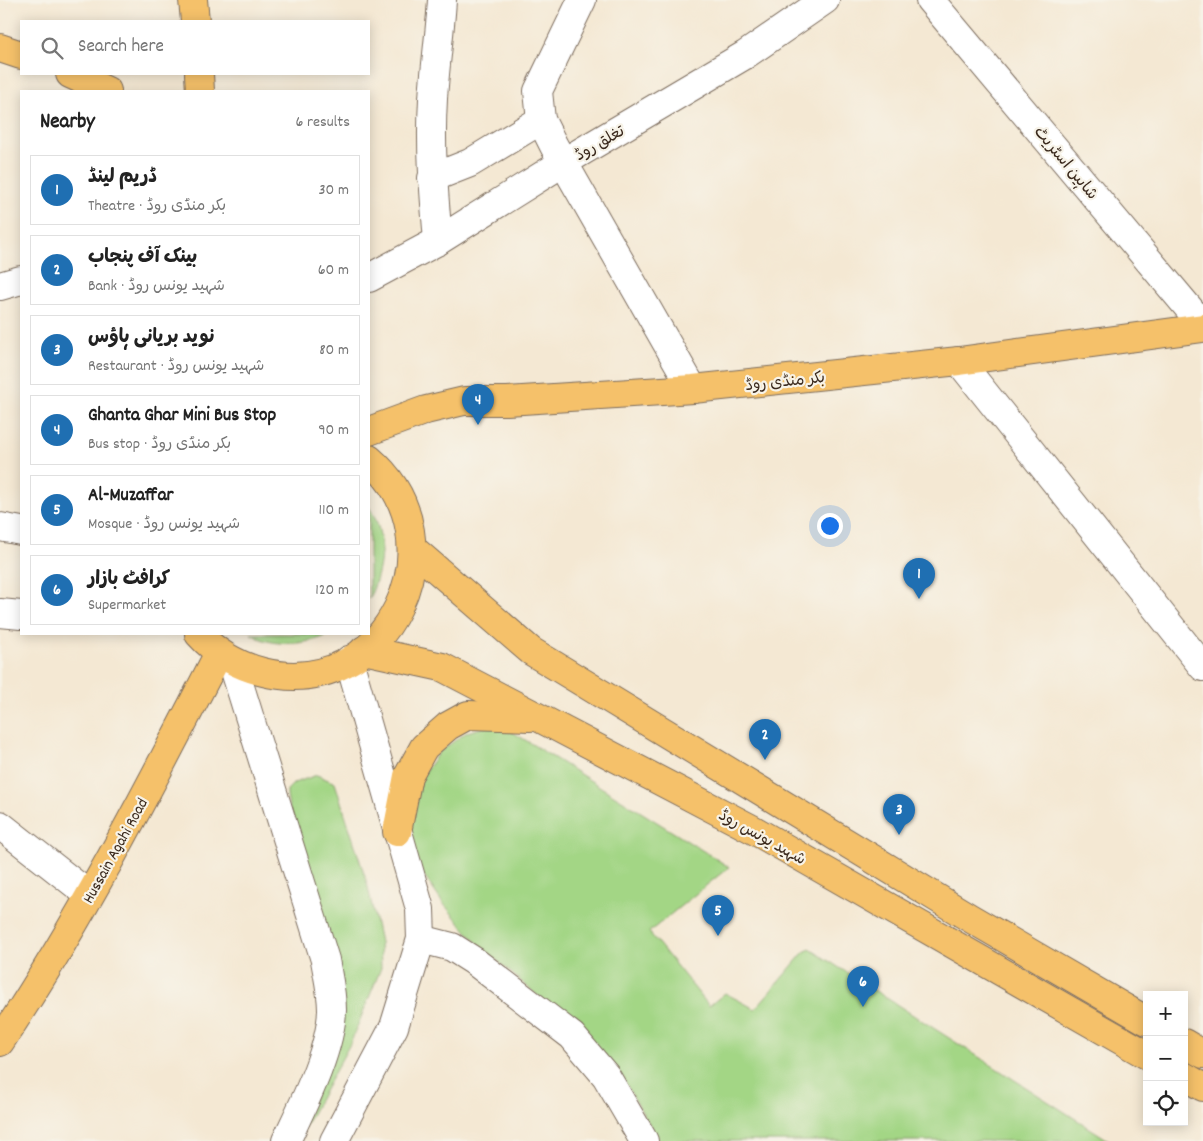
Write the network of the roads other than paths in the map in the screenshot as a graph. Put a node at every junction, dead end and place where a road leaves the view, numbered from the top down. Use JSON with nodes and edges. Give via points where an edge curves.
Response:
{"nodes":[{"id":1,"x":193,"y":0,"type":"edge"},
{"id":2,"x":442,"y":0,"type":"edge"},
{"id":3,"x":582,"y":0,"type":"edge"},
{"id":4,"x":825,"y":0,"type":"edge"},
{"id":5,"x":930,"y":0,"type":"edge"},
{"id":6,"x":195,"y":20,"type":"edge"},
{"id":7,"x":0,"y":48,"type":"edge"},
{"id":8,"x":20,"y":54,"type":"edge"},
{"id":9,"x":72,"y":75,"type":"edge"},
{"id":10,"x":199,"y":75,"type":"edge"},
{"id":11,"x":105,"y":90,"type":"edge"},
{"id":12,"x":200,"y":90,"type":"edge"},
{"id":13,"x":541,"y":120,"type":"junction"},
{"id":14,"x":564,"y":162,"type":"junction"},
{"id":15,"x":432,"y":178,"type":"junction"},
{"id":16,"x":438,"y":241,"type":"junction"},
{"id":17,"x":370,"y":277,"type":"edge"},
{"id":18,"x":20,"y":280,"type":"edge"},
{"id":19,"x":0,"y":286,"type":"edge"},
{"id":20,"x":1203,"y":326,"type":"edge"},
{"id":21,"x":959,"y":361,"type":"junction"},
{"id":22,"x":693,"y":389,"type":"junction"},
{"id":23,"x":370,"y":431,"type":"edge"},
{"id":24,"x":370,"y":459,"type":"edge"},
{"id":25,"x":0,"y":527,"type":"edge"},
{"id":26,"x":20,"y":531,"type":"edge"},
{"id":27,"x":413,"y":549,"type":"junction"},
{"id":28,"x":0,"y":613,"type":"edge"},
{"id":29,"x":20,"y":615,"type":"edge"},
{"id":30,"x":200,"y":635,"type":"edge"},
{"id":31,"x":357,"y":655,"type":"junction"},
{"id":32,"x":226,"y":657,"type":"junction"},
{"id":33,"x":1203,"y":667,"type":"edge"},
{"id":34,"x":536,"y":717,"type":"junction"},
{"id":35,"x":0,"y":825,"type":"edge"},
{"id":36,"x":397,"y":832,"type":"junction"},
{"id":37,"x":89,"y":895,"type":"junction"},
{"id":38,"x":421,"y":939,"type":"junction"},
{"id":39,"x":1143,"y":1019,"type":"edge"},
{"id":40,"x":0,"y":1042,"type":"edge"},
{"id":41,"x":1188,"y":1045,"type":"edge"},
{"id":42,"x":1143,"y":1053,"type":"edge"},
{"id":43,"x":1203,"y":1054,"type":"edge"},
{"id":44,"x":1188,"y":1078,"type":"edge"},
{"id":45,"x":1203,"y":1087,"type":"edge"},
{"id":46,"x":286,"y":1141,"type":"edge"},
{"id":47,"x":334,"y":1141,"type":"edge"},
{"id":48,"x":644,"y":1141,"type":"edge"}],
"edges":[{"from":1,"to":6,"type":"main road"},
{"from":2,"to":15,"type":"street","via":[[433,100]]},
{"from":3,"to":13,"type":"street","via":[[538,91]]},
{"from":4,"to":14,"type":"street","name":"تغلق روڈ","via":[[745,55]]},
{"from":5,"to":20,"type":"street","name":"شاہین اسٹریٹ"},
{"from":7,"to":8,"type":"main road"},
{"from":9,"to":11,"type":"main road"},
{"from":10,"to":12,"type":"main road"},
{"from":13,"to":14,"type":"street"},
{"from":13,"to":15,"type":"street","via":[[470,163]]},
{"from":14,"to":16,"type":"street","name":"تغلق روڈ"},
{"from":14,"to":22,"type":"street"},
{"from":15,"to":16,"type":"street"},
{"from":16,"to":17,"type":"street","name":"تغلق روڈ"},
{"from":18,"to":19,"type":"street"},
{"from":20,"to":21,"type":"main road","name":"بکر منڈی روڈ"},
{"from":21,"to":22,"type":"main road","name":"بکر منڈی روڈ"},
{"from":21,"to":33,"type":"street"},
{"from":22,"to":23,"type":"main road","name":"بکر منڈی روڈ","via":[[464,401],[426,410]]},
{"from":24,"to":27,"type":"main road","via":[[393,485],[403,505]]},
{"from":25,"to":26,"type":"street"},
{"from":27,"to":31,"type":"main road","via":[[405,595],[395,616],[381,635]]},
{"from":27,"to":39,"type":"main road","via":[[531,651],[919,888]]},
{"from":28,"to":29,"type":"street"},
{"from":30,"to":32,"type":"main road"},
{"from":31,"to":32,"type":"main road","via":[[331,668],[291,675],[264,672]]},
{"from":31,"to":34,"type":"main road","name":"شہید یونس روڈ","via":[[442,667]]},
{"from":31,"to":36,"type":"street"},
{"from":32,"to":37,"type":"main road","name":"Hussain Agahi Road"},
{"from":32,"to":46,"type":"street","via":[[325,960],[331,990],[330,1031]]},
{"from":34,"to":36,"type":"main road","via":[[468,715],[448,726],[424,747],[408,776]]},
{"from":34,"to":42,"type":"main road","name":"شہید یونس روڈ","via":[[752,829]]},
{"from":35,"to":37,"type":"street"},
{"from":36,"to":38,"type":"street","via":[[420,909]]},
{"from":37,"to":40,"type":"main road","name":"Hussain Agahi Road","via":[[33,993]]},
{"from":38,"to":47,"type":"street","via":[[394,1027]]},
{"from":38,"to":48,"type":"street","via":[[452,947],[474,961],[572,1036],[606,1076]]},
{"from":41,"to":43,"type":"main road"},
{"from":44,"to":45,"type":"main road"}]}
